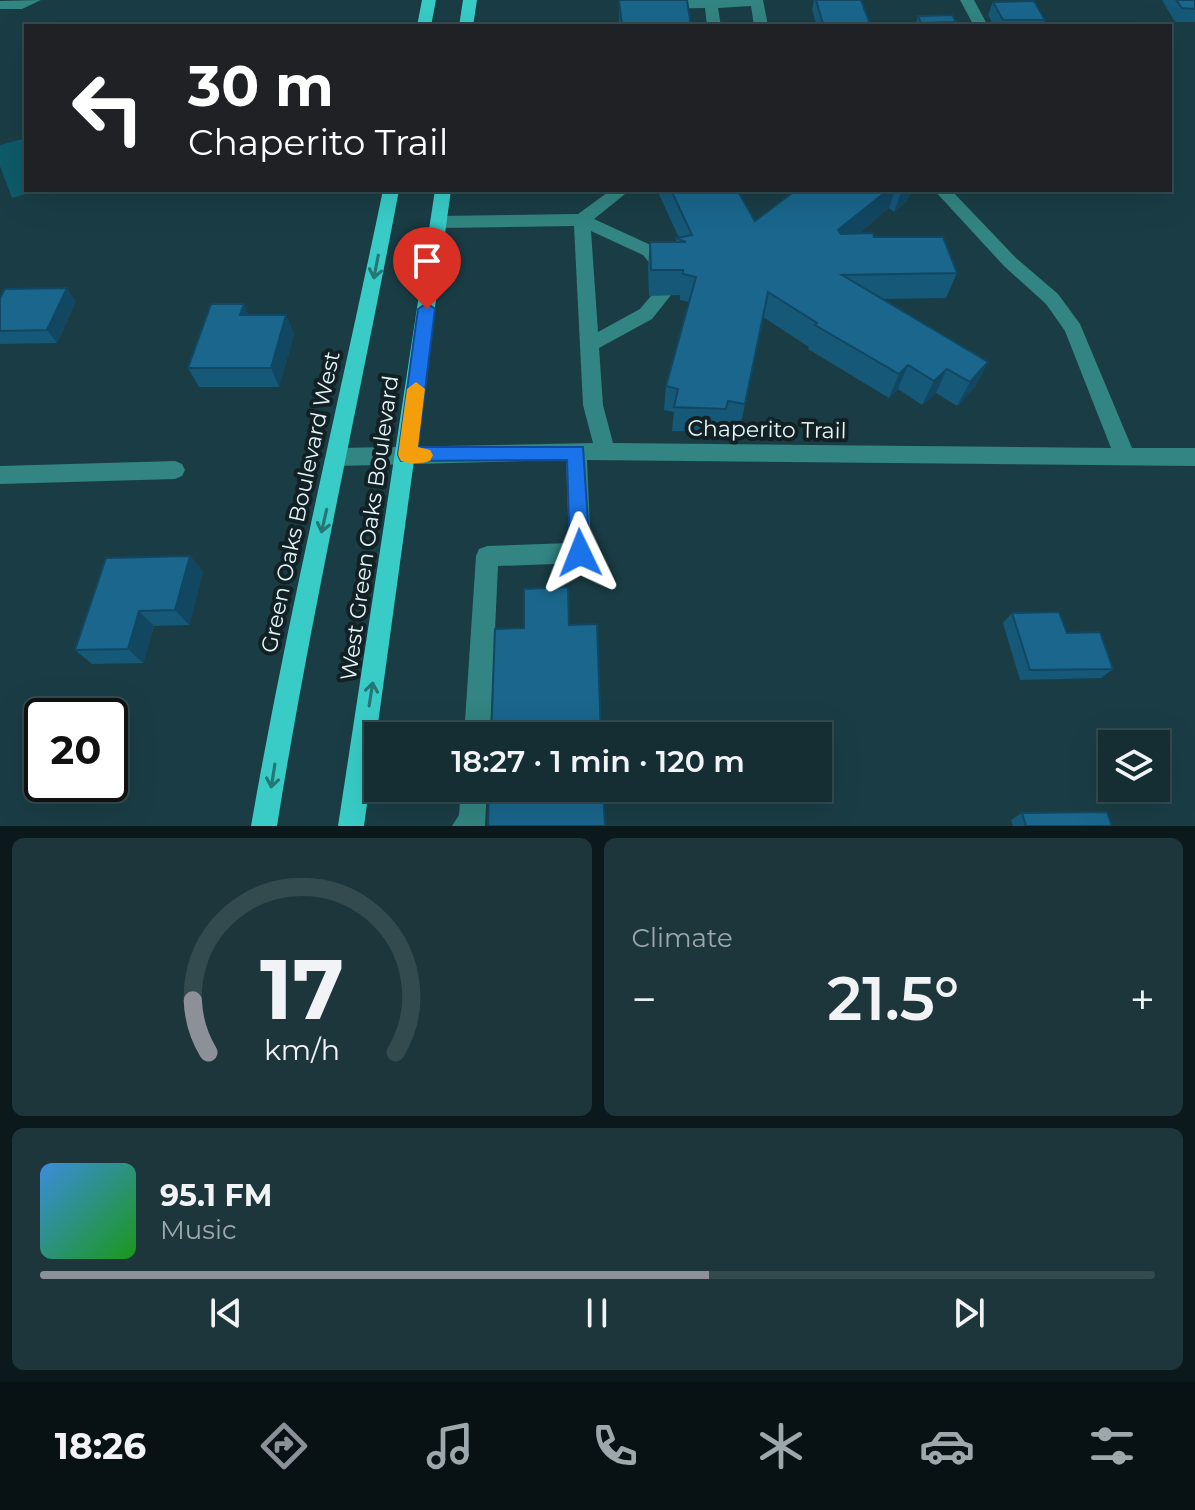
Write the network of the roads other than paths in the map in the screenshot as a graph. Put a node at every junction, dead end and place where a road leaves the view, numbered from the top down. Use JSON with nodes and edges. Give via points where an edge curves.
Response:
{"nodes":[{"id":1,"x":429,"y":0,"type":"edge"},
{"id":2,"x":470,"y":0,"type":"edge"},
{"id":3,"x":625,"y":0,"type":"edge"},
{"id":4,"x":754,"y":0,"type":"edge"},
{"id":5,"x":967,"y":0,"type":"edge"},
{"id":6,"x":28,"y":3,"type":"edge"},
{"id":7,"x":0,"y":5,"type":"edge"},
{"id":8,"x":711,"y":5,"type":"junction"},
{"id":9,"x":0,"y":15,"type":"edge"},
{"id":10,"x":424,"y":24,"type":"edge"},
{"id":11,"x":466,"y":24,"type":"edge"},
{"id":12,"x":714,"y":24,"type":"edge"},
{"id":13,"x":760,"y":24,"type":"edge"},
{"id":14,"x":980,"y":24,"type":"edge"},
{"id":15,"x":391,"y":192,"type":"edge"},
{"id":16,"x":443,"y":192,"type":"edge"},
{"id":17,"x":619,"y":192,"type":"edge"},
{"id":18,"x":944,"y":192,"type":"edge"},
{"id":19,"x":582,"y":220,"type":"junction"},
{"id":20,"x":438,"y":222,"type":"junction"},
{"id":21,"x":662,"y":267,"type":"edge"},
{"id":22,"x":662,"y":295,"type":"edge"},
{"id":23,"x":589,"y":345,"type":"junction"},
{"id":24,"x":605,"y":451,"type":"junction"},
{"id":25,"x":576,"y":452,"type":"junction"},
{"id":26,"x":407,"y":455,"type":"junction"},
{"id":27,"x":338,"y":457,"type":"junction"},
{"id":28,"x":1125,"y":457,"type":"junction"},
{"id":29,"x":1195,"y":457,"type":"edge"},
{"id":30,"x":175,"y":470,"type":"dead end"},
{"id":31,"x":0,"y":475,"type":"edge"},
{"id":32,"x":478,"y":722,"type":"edge"},
{"id":33,"x":473,"y":802,"type":"edge"},
{"id":34,"x":264,"y":826,"type":"edge"},
{"id":35,"x":351,"y":826,"type":"edge"},
{"id":36,"x":465,"y":826,"type":"edge"}],
"edges":[{"from":1,"to":10,"type":"main road"},
{"from":2,"to":11,"type":"main road"},
{"from":3,"to":8,"type":"street","via":[[633,5]]},
{"from":4,"to":8,"type":"street"},
{"from":4,"to":13,"type":"street"},
{"from":5,"to":14,"type":"street"},
{"from":6,"to":7,"type":"street"},
{"from":6,"to":9,"type":"street"},
{"from":8,"to":12,"type":"street"},
{"from":15,"to":27,"type":"main road","name":"Green Oaks Boulevard West","one_way":true},
{"from":16,"to":20,"type":"main road","name":"West Green Oaks Boulevard"},
{"from":17,"to":19,"type":"street"},
{"from":18,"to":28,"type":"street","via":[[1052,299],[1073,329]]},
{"from":19,"to":20,"type":"street"},
{"from":19,"to":21,"type":"street","via":[[649,251]]},
{"from":19,"to":23,"type":"street"},
{"from":20,"to":26,"type":"main road","name":"West Green Oaks Boulevard"},
{"from":22,"to":23,"type":"street","via":[[646,314]]},
{"from":23,"to":24,"type":"street","via":[[593,405]]},
{"from":24,"to":25,"type":"street","name":"Chaperito Trail"},
{"from":24,"to":28,"type":"street","name":"Chaperito Trail"},
{"from":25,"to":26,"type":"street","name":"Chaperito Trail"},
{"from":25,"to":32,"type":"street","via":[[580,553],[487,556]]},
{"from":26,"to":27,"type":"street","name":"Chaperito Trail"},
{"from":35,"to":26,"type":"main road","name":"West Green Oaks Boulevard","one_way":true},
{"from":27,"to":34,"type":"main road","name":"Green Oaks Boulevard West","one_way":true,"via":[[286,695]]},
{"from":28,"to":29,"type":"street","name":"Chaperito Trail"},
{"from":30,"to":31,"type":"street"},
{"from":33,"to":36,"type":"street","via":[[472,826]]}]}
